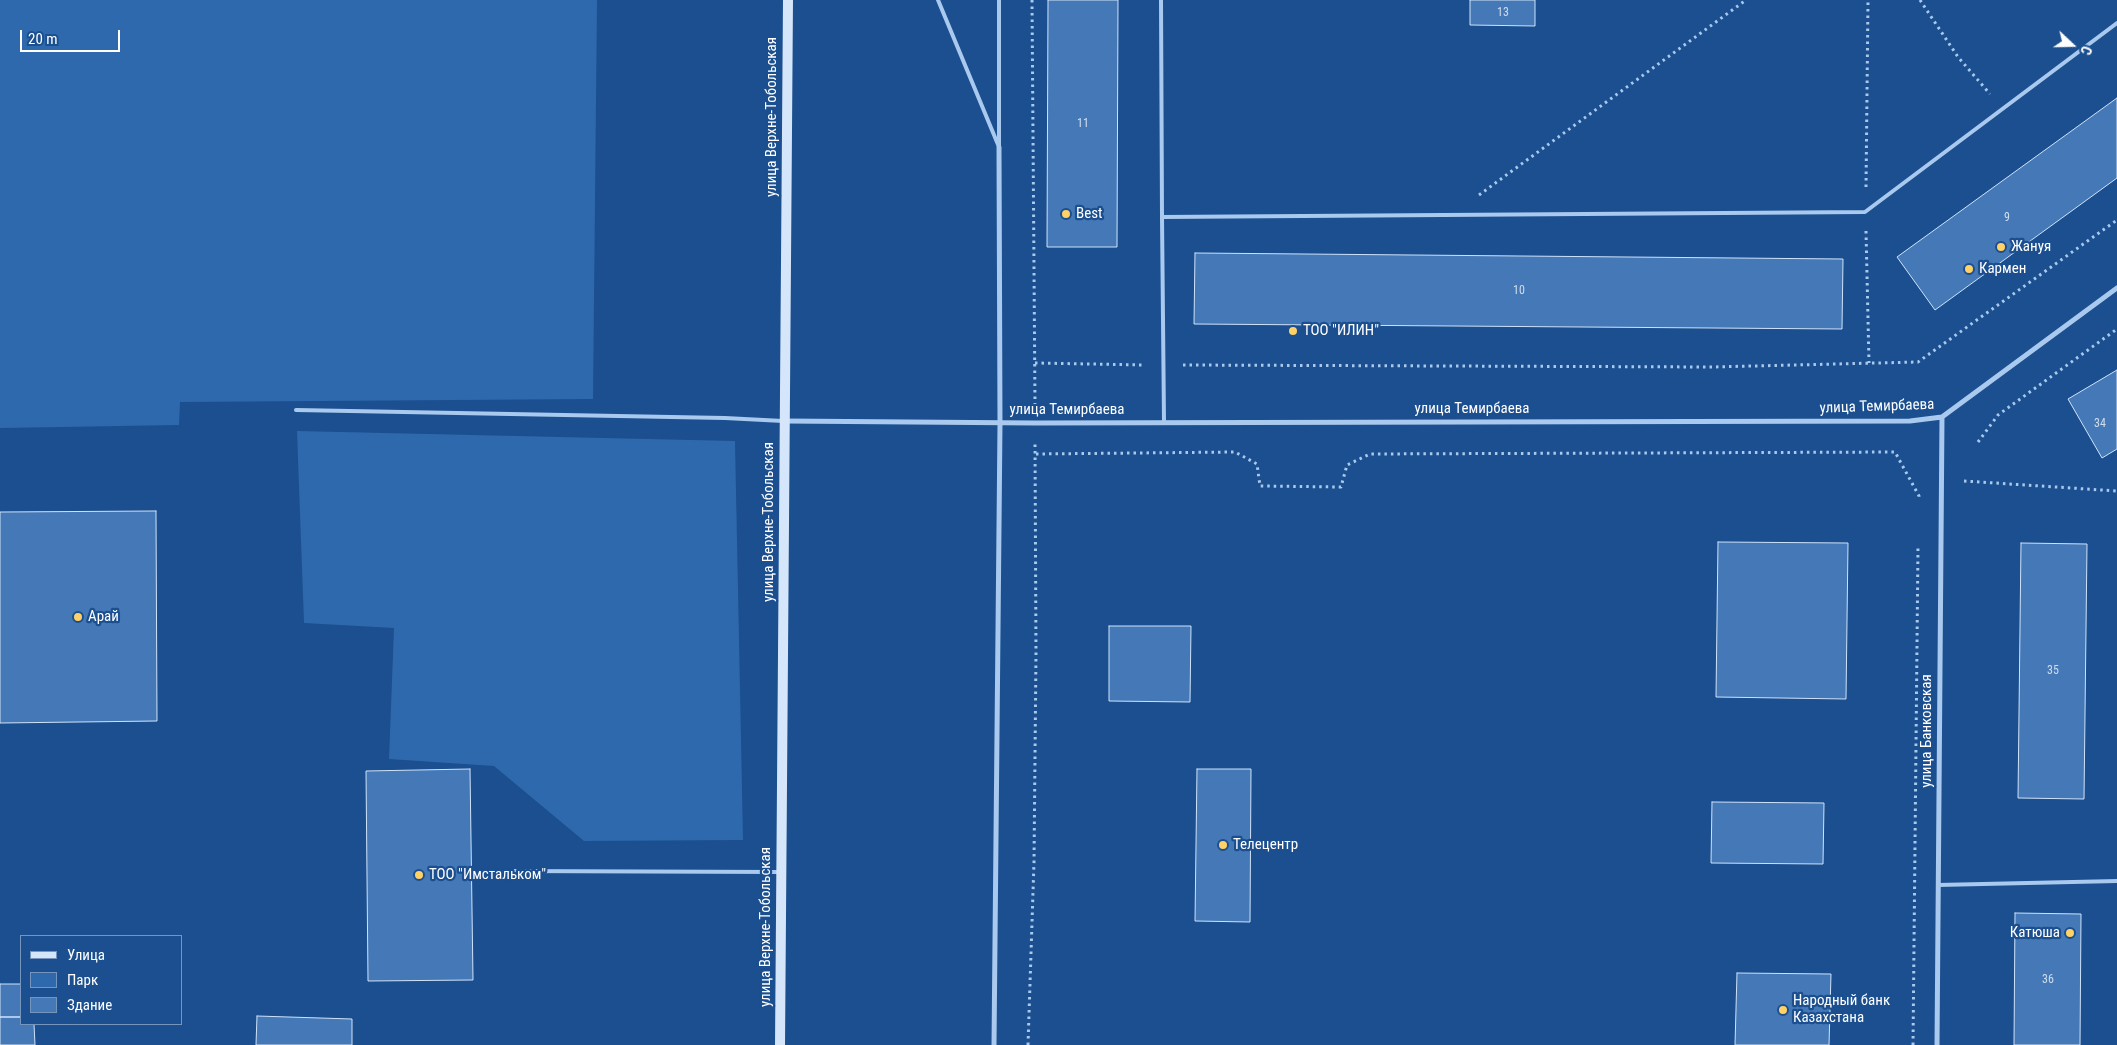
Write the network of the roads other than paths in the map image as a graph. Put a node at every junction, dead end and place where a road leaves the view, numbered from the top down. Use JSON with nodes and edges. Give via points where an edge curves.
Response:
{"nodes":[{"id":1,"x":788,"y":0,"type":"edge"},
{"id":2,"x":938,"y":0,"type":"edge"},
{"id":3,"x":999,"y":0,"type":"edge"},
{"id":4,"x":1161,"y":0,"type":"edge"},
{"id":5,"x":2117,"y":23,"type":"edge"},
{"id":6,"x":999,"y":147,"type":"junction"},
{"id":7,"x":1162,"y":217,"type":"junction"},
{"id":8,"x":2117,"y":288,"type":"edge"},
{"id":9,"x":296,"y":410,"type":"dead end"},
{"id":10,"x":1942,"y":417,"type":"junction"},
{"id":11,"x":785,"y":421,"type":"junction"},
{"id":12,"x":1164,"y":422,"type":"junction"},
{"id":13,"x":1000,"y":423,"type":"junction"},
{"id":14,"x":510,"y":871,"type":"dead end"},
{"id":15,"x":781,"y":872,"type":"junction"},
{"id":16,"x":2117,"y":881,"type":"edge"},
{"id":17,"x":1938,"y":885,"type":"junction"},
{"id":18,"x":780,"y":1045,"type":"edge"},
{"id":19,"x":994,"y":1045,"type":"edge"},
{"id":20,"x":1937,"y":1045,"type":"edge"}],
"edges":[{"from":1,"to":11,"type":"street","name":"улица Верхне-Тобольская"},
{"from":2,"to":6,"type":"lane"},
{"from":3,"to":6,"type":"lane"},
{"from":4,"to":7,"type":"lane"},
{"from":5,"to":7,"type":"lane","via":[[1866,212]]},
{"from":6,"to":13,"type":"street"},
{"from":7,"to":12,"type":"lane"},
{"from":8,"to":10,"type":"street","name":"улица Темирбаева"},
{"from":9,"to":11,"type":"lane"},
{"from":10,"to":12,"type":"street","name":"улица Темирбаева","via":[[1910,421],[1830,422]]},
{"from":10,"to":17,"type":"street","name":"улица Банковская"},
{"from":11,"to":13,"type":"street","name":"улица Темирбаева"},
{"from":11,"to":15,"type":"street","name":"улица Верхне-Тобольская"},
{"from":12,"to":13,"type":"street","name":"улица Темирбаева"},
{"from":13,"to":19,"type":"street"},
{"from":14,"to":15,"type":"lane"},
{"from":15,"to":18,"type":"street","name":"улица Верхне-Тобольская"},
{"from":16,"to":17,"type":"lane"},
{"from":17,"to":20,"type":"street","name":"улица Банковская"}]}
